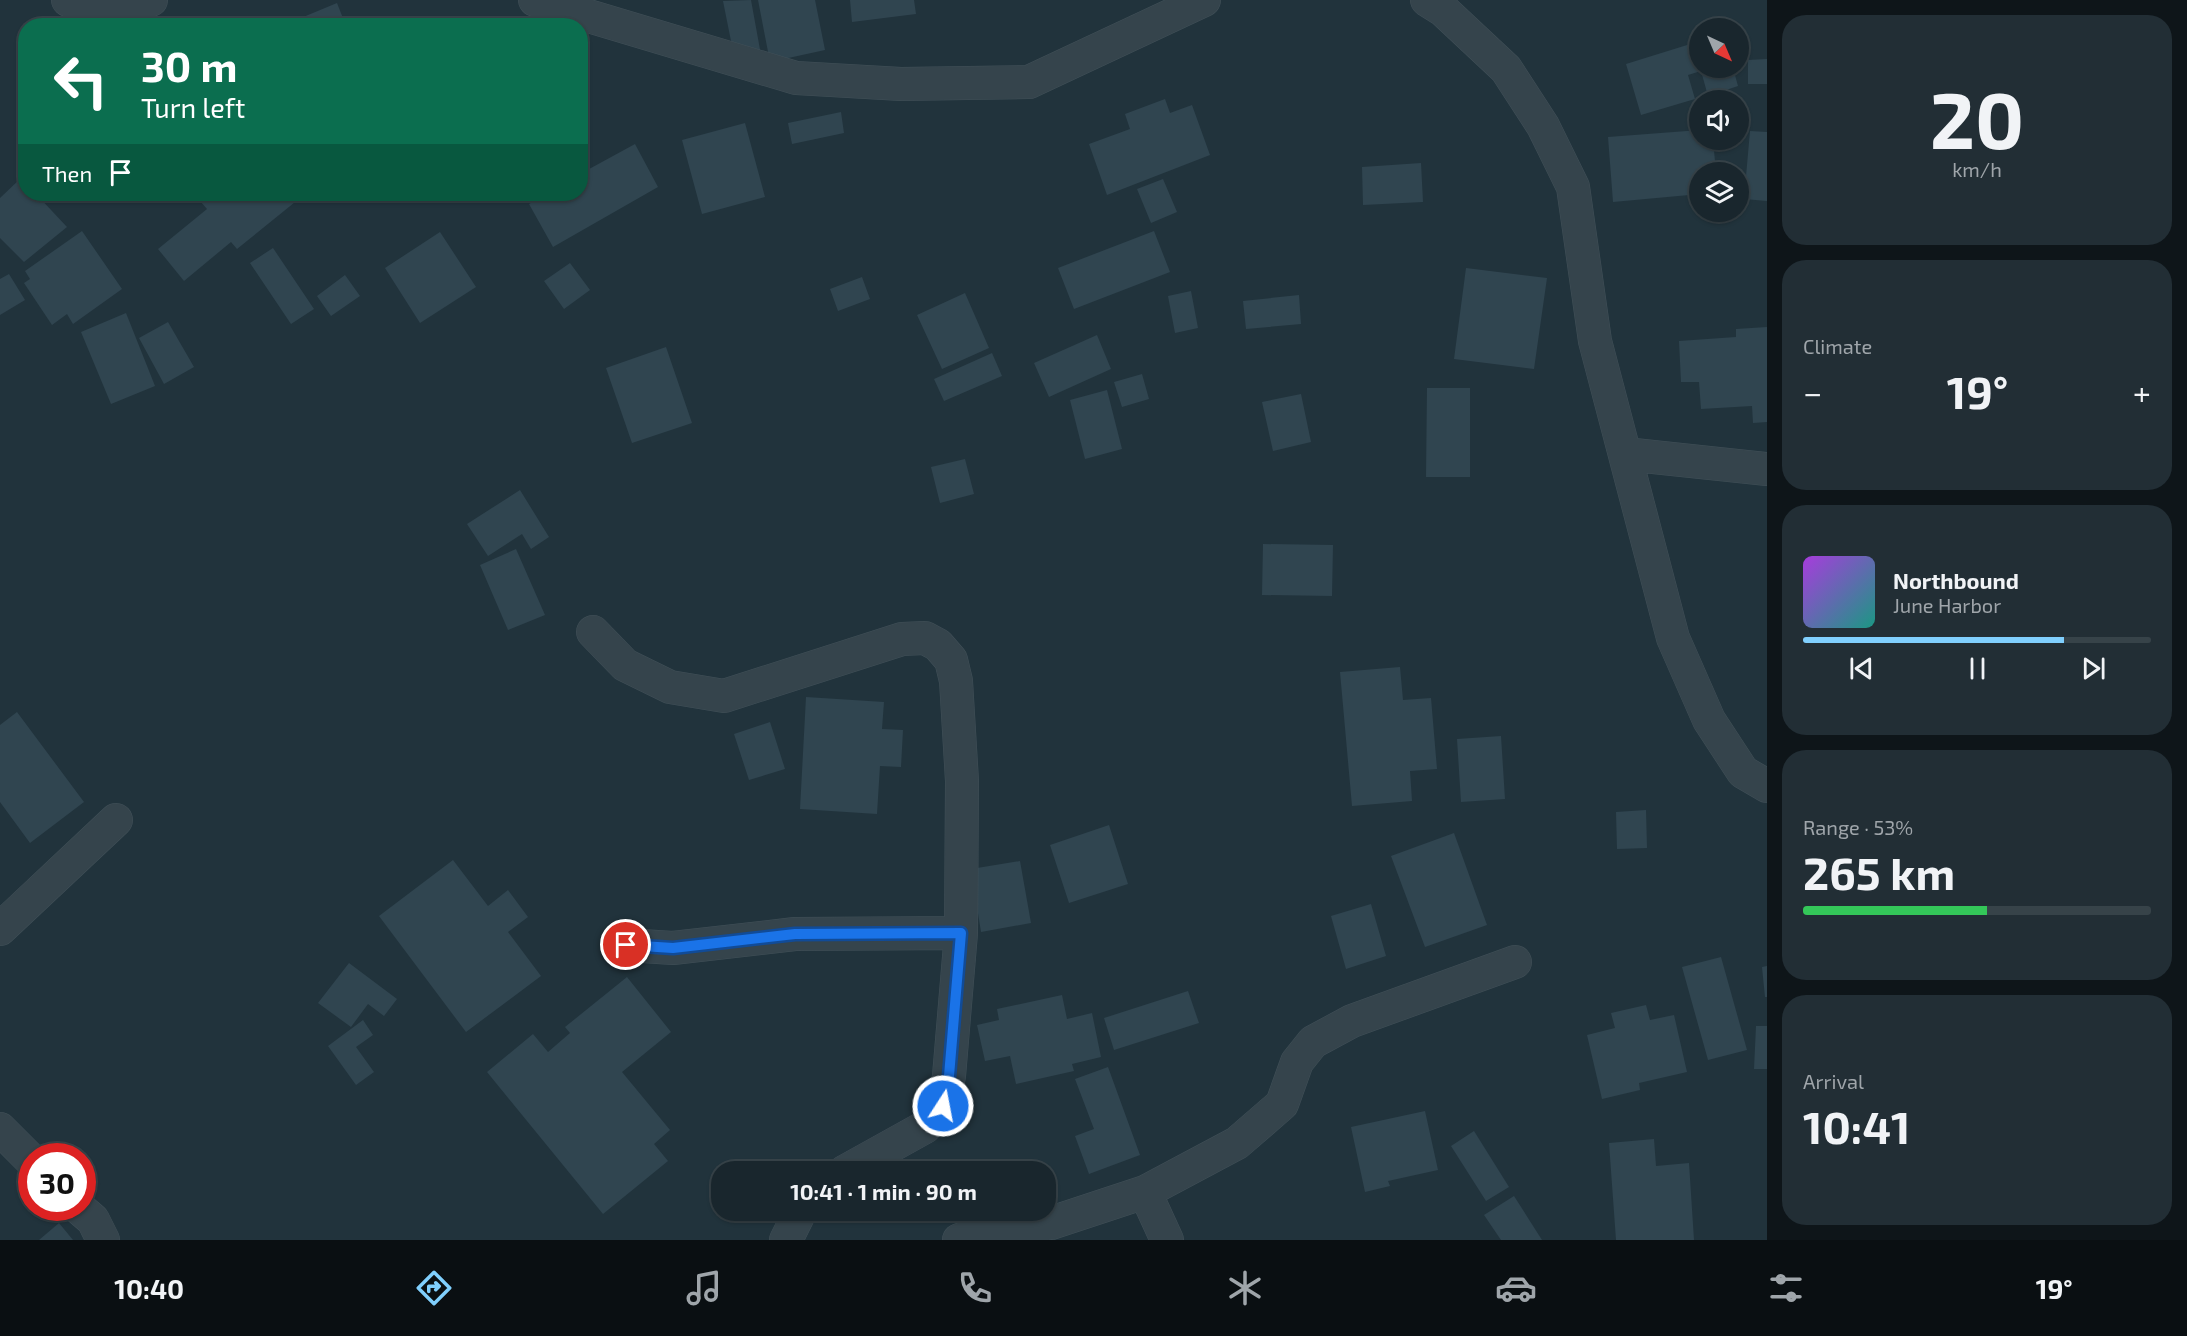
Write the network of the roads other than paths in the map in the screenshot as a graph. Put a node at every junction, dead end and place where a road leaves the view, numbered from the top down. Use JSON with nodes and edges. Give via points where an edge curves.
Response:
{"nodes":[{"id":1,"x":68,"y":0,"type":"edge"},
{"id":2,"x":151,"y":0,"type":"edge"},
{"id":3,"x":535,"y":0,"type":"edge"},
{"id":4,"x":1204,"y":0,"type":"edge"},
{"id":5,"x":1427,"y":0,"type":"edge"},
{"id":6,"x":1625,"y":454,"type":"junction"},
{"id":7,"x":1767,"y":469,"type":"edge"},
{"id":8,"x":593,"y":632,"type":"dead end"},
{"id":9,"x":1767,"y":786,"type":"edge"},
{"id":10,"x":116,"y":820,"type":"dead end"},
{"id":11,"x":0,"y":929,"type":"edge"},
{"id":12,"x":961,"y":933,"type":"junction"},
{"id":13,"x":626,"y":945,"type":"dead end"},
{"id":14,"x":1515,"y":962,"type":"dead end"},
{"id":15,"x":0,"y":1129,"type":"edge"},
{"id":16,"x":18,"y":1147,"type":"edge"},
{"id":17,"x":864,"y":1161,"type":"edge"},
{"id":18,"x":1144,"y":1192,"type":"junction"},
{"id":19,"x":94,"y":1221,"type":"edge"},
{"id":20,"x":796,"y":1221,"type":"edge"},
{"id":21,"x":103,"y":1240,"type":"edge"},
{"id":22,"x":786,"y":1240,"type":"edge"},
{"id":23,"x":959,"y":1240,"type":"edge"},
{"id":24,"x":1167,"y":1240,"type":"edge"}],
"edges":[{"from":1,"to":2,"type":"street","via":[[106,14]]},
{"from":3,"to":4,"type":"street","via":[[796,78],[901,84],[1029,81]]},
{"from":5,"to":6,"type":"street","via":[[1506,69],[1543,126],[1573,187],[1595,340]]},
{"from":6,"to":7,"type":"street"},
{"from":6,"to":9,"type":"street","via":[[1673,638],[1709,720],[1743,772]]},
{"from":8,"to":12,"type":"street","via":[[625,665],[661,683],[724,696],[902,639],[925,638],[938,645],[951,660],[956,681],[962,782]]},
{"from":10,"to":11,"type":"street"},
{"from":12,"to":13,"type":"street","via":[[795,934],[673,948]]},
{"from":12,"to":17,"type":"street","via":[[943,1106],[925,1127]]},
{"from":14,"to":18,"type":"street","via":[[1352,1021],[1313,1042],[1297,1062],[1282,1104],[1237,1143]]},
{"from":15,"to":16,"type":"street"},
{"from":18,"to":23,"type":"street","via":[[1051,1223],[982,1232]]},
{"from":18,"to":24,"type":"street"},
{"from":19,"to":21,"type":"street"},
{"from":20,"to":22,"type":"street"}]}
